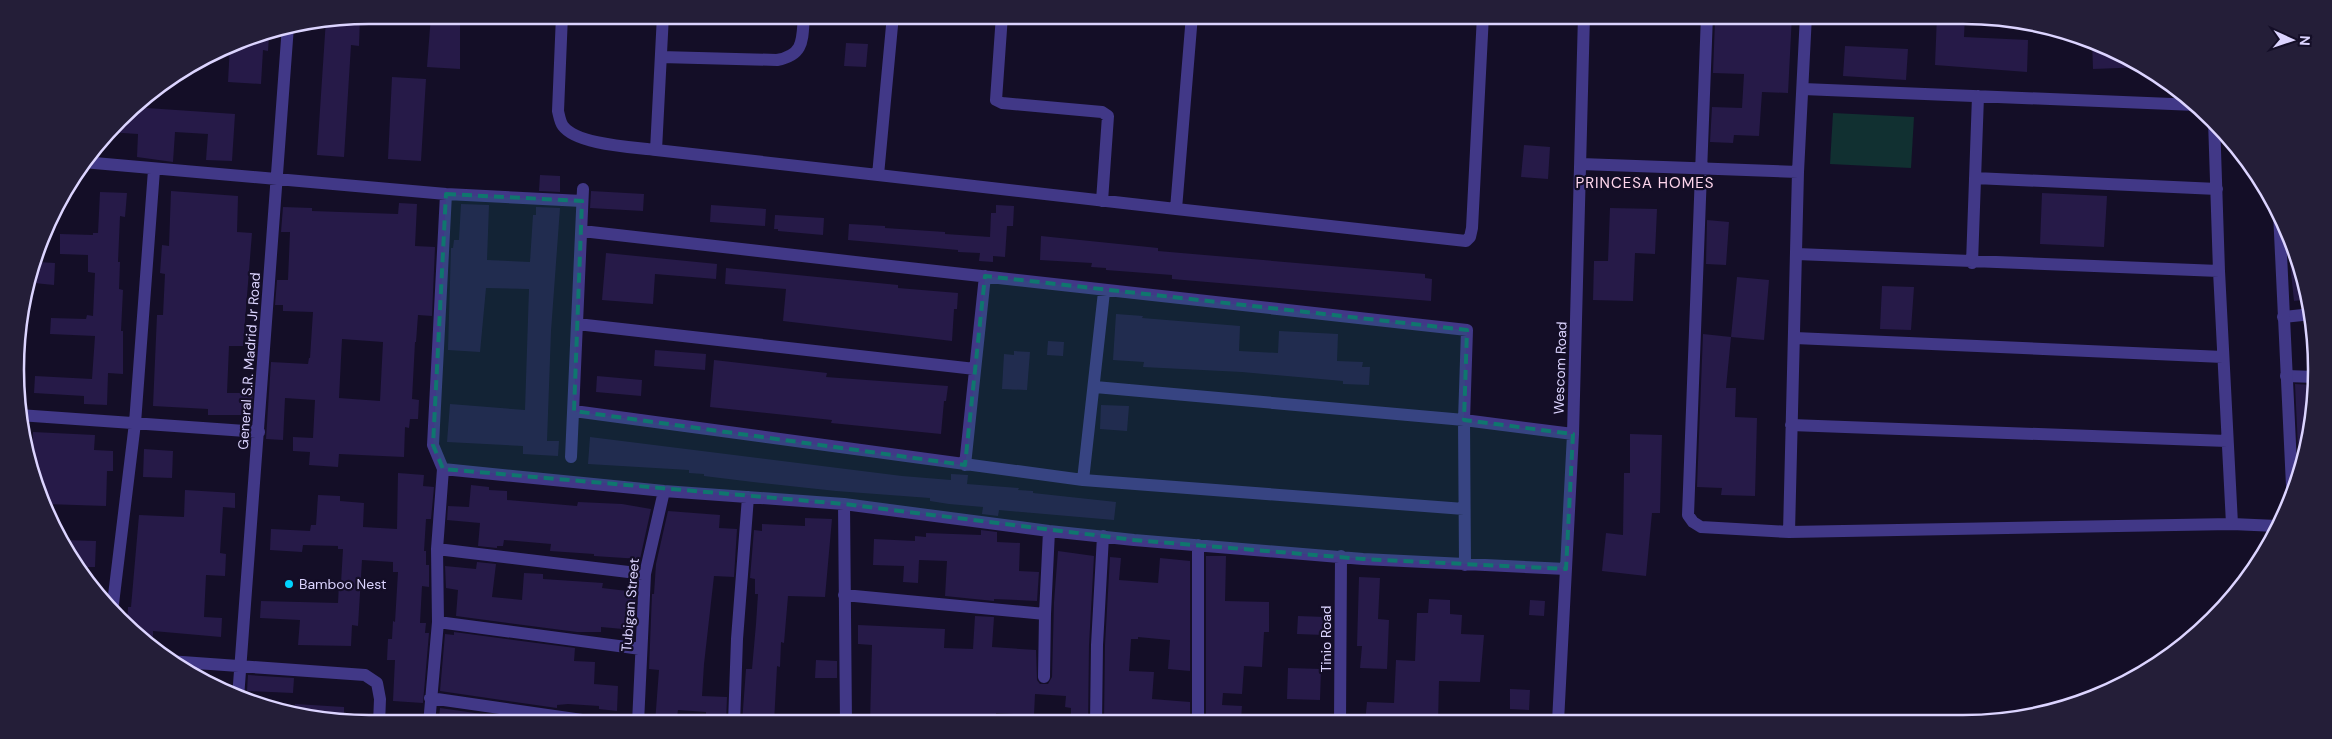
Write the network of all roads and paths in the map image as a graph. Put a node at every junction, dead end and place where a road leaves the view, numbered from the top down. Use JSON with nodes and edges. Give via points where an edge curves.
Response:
{"nodes":[{"id":1,"x":562,"y":24,"type":"edge"},
{"id":2,"x":663,"y":24,"type":"edge"},
{"id":3,"x":803,"y":24,"type":"edge"},
{"id":4,"x":892,"y":24,"type":"edge"},
{"id":5,"x":1001,"y":24,"type":"edge"},
{"id":6,"x":1191,"y":24,"type":"edge"},
{"id":7,"x":1483,"y":24,"type":"edge"},
{"id":8,"x":1584,"y":24,"type":"edge"},
{"id":9,"x":1707,"y":24,"type":"edge"},
{"id":10,"x":1806,"y":24,"type":"edge"},
{"id":11,"x":287,"y":34,"type":"edge"},
{"id":12,"x":661,"y":57,"type":"junction"},
{"id":13,"x":1803,"y":89,"type":"junction"},
{"id":14,"x":1978,"y":96,"type":"junction"},
{"id":15,"x":2184,"y":104,"type":"edge"},
{"id":16,"x":2215,"y":134,"type":"edge"},
{"id":17,"x":656,"y":150,"type":"junction"},
{"id":18,"x":92,"y":163,"type":"edge"},
{"id":19,"x":1581,"y":164,"type":"junction"},
{"id":20,"x":1700,"y":168,"type":"junction"},
{"id":21,"x":154,"y":170,"type":"junction"},
{"id":22,"x":1798,"y":172,"type":"junction"},
{"id":23,"x":878,"y":175,"type":"junction"},
{"id":24,"x":1975,"y":178,"type":"junction"},
{"id":25,"x":277,"y":179,"type":"junction"},
{"id":26,"x":2217,"y":189,"type":"junction"},
{"id":27,"x":446,"y":194,"type":"junction"},
{"id":28,"x":1102,"y":200,"type":"junction"},
{"id":29,"x":1176,"y":209,"type":"junction"},
{"id":30,"x":582,"y":232,"type":"junction"},
{"id":31,"x":2280,"y":234,"type":"edge"},
{"id":32,"x":1797,"y":254,"type":"junction"},
{"id":33,"x":1972,"y":263,"type":"junction"},
{"id":34,"x":2219,"y":272,"type":"junction"},
{"id":35,"x":985,"y":276,"type":"junction"},
{"id":36,"x":1104,"y":292,"type":"junction"},
{"id":37,"x":2304,"y":315,"type":"edge"},
{"id":38,"x":2283,"y":317,"type":"junction"},
{"id":39,"x":577,"y":324,"type":"junction"},
{"id":40,"x":1794,"y":338,"type":"junction"},
{"id":41,"x":2223,"y":357,"type":"junction"},
{"id":42,"x":975,"y":370,"type":"junction"},
{"id":43,"x":2286,"y":376,"type":"junction"},
{"id":44,"x":2308,"y":377,"type":"edge"},
{"id":45,"x":1095,"y":387,"type":"junction"},
{"id":46,"x":574,"y":411,"type":"junction"},
{"id":47,"x":27,"y":416,"type":"edge"},
{"id":48,"x":1464,"y":420,"type":"junction"},
{"id":49,"x":135,"y":423,"type":"junction"},
{"id":50,"x":1791,"y":425,"type":"junction"},
{"id":51,"x":259,"y":432,"type":"junction"},
{"id":52,"x":1573,"y":434,"type":"junction"},
{"id":53,"x":2227,"y":441,"type":"junction"},
{"id":54,"x":571,"y":457,"type":"dead end"},
{"id":55,"x":2296,"y":460,"type":"edge"},
{"id":56,"x":965,"y":466,"type":"junction"},
{"id":57,"x":443,"y":469,"type":"junction"},
{"id":58,"x":1083,"y":480,"type":"junction"},
{"id":59,"x":664,"y":491,"type":"junction"},
{"id":60,"x":748,"y":497,"type":"junction"},
{"id":61,"x":844,"y":504,"type":"junction"},
{"id":62,"x":1464,"y":509,"type":"junction"},
{"id":63,"x":2232,"y":524,"type":"junction"},
{"id":64,"x":2271,"y":526,"type":"edge"},
{"id":65,"x":1049,"y":532,"type":"junction"},
{"id":66,"x":1789,"y":532,"type":"junction"},
{"id":67,"x":1103,"y":536,"type":"junction"},
{"id":68,"x":1198,"y":545,"type":"junction"},
{"id":69,"x":437,"y":549,"type":"junction"},
{"id":70,"x":1341,"y":556,"type":"junction"},
{"id":71,"x":1465,"y":565,"type":"junction"},
{"id":72,"x":1566,"y":569,"type":"junction"},
{"id":73,"x":645,"y":574,"type":"junction"},
{"id":74,"x":844,"y":595,"type":"junction"},
{"id":75,"x":113,"y":601,"type":"edge"},
{"id":76,"x":1045,"y":614,"type":"junction"},
{"id":77,"x":438,"y":622,"type":"junction"},
{"id":78,"x":641,"y":649,"type":"junction"},
{"id":79,"x":186,"y":663,"type":"edge"},
{"id":80,"x":240,"y":667,"type":"junction"},
{"id":81,"x":1044,"y":676,"type":"dead end"},
{"id":82,"x":239,"y":690,"type":"edge"},
{"id":83,"x":430,"y":698,"type":"junction"},
{"id":84,"x":379,"y":715,"type":"edge"},
{"id":85,"x":429,"y":715,"type":"edge"},
{"id":86,"x":548,"y":715,"type":"edge"},
{"id":87,"x":638,"y":715,"type":"edge"},
{"id":88,"x":734,"y":715,"type":"edge"},
{"id":89,"x":846,"y":715,"type":"edge"},
{"id":90,"x":1096,"y":715,"type":"edge"},
{"id":91,"x":1198,"y":715,"type":"edge"},
{"id":92,"x":1340,"y":715,"type":"edge"},
{"id":93,"x":1558,"y":715,"type":"edge"}],
"edges":[{"from":1,"to":17,"type":"street","via":[[558,111],[562,126],[577,136],[596,141]]},
{"from":2,"to":12,"type":"street"},
{"from":3,"to":12,"type":"street","via":[[801,44],[794,55],[787,58]]},
{"from":4,"to":23,"type":"street"},
{"from":5,"to":28,"type":"street","via":[[996,100],[1102,112],[1108,116]]},
{"from":6,"to":29,"type":"street"},
{"from":7,"to":29,"type":"street","via":[[1469,240]]},
{"from":8,"to":19,"type":"street","name":"Wescom Road"},
{"from":9,"to":20,"type":"street"},
{"from":10,"to":13,"type":"street"},
{"from":11,"to":25,"type":"street","name":"General S.R. Madrid Jr Road"},
{"from":12,"to":17,"type":"street"},
{"from":13,"to":14,"type":"street"},
{"from":13,"to":22,"type":"street"},
{"from":14,"to":15,"type":"street"},
{"from":14,"to":24,"type":"street"},
{"from":16,"to":26,"type":"street"},
{"from":17,"to":23,"type":"street"},
{"from":18,"to":21,"type":"street"},
{"from":19,"to":20,"type":"street"},
{"from":19,"to":52,"type":"street","name":"Wescom Road"},
{"from":20,"to":22,"type":"street"},
{"from":20,"to":66,"type":"street","via":[[1688,515],[1701,526]]},
{"from":21,"to":25,"type":"street"},
{"from":21,"to":49,"type":"street"},
{"from":22,"to":32,"type":"street"},
{"from":23,"to":28,"type":"street"},
{"from":24,"to":26,"type":"street"},
{"from":24,"to":33,"type":"street"},
{"from":25,"to":27,"type":"street"},
{"from":25,"to":51,"type":"street","name":"General S.R. Madrid Jr Road"},
{"from":26,"to":34,"type":"street"},
{"from":27,"to":30,"type":"street","via":[[583,195]]},
{"from":27,"to":57,"type":"street","via":[[433,446]]},
{"from":28,"to":29,"type":"street"},
{"from":30,"to":35,"type":"street"},
{"from":30,"to":39,"type":"street"},
{"from":31,"to":38,"type":"street"},
{"from":32,"to":33,"type":"street"},
{"from":32,"to":40,"type":"street"},
{"from":33,"to":34,"type":"street"},
{"from":34,"to":41,"type":"street"},
{"from":35,"to":36,"type":"street"},
{"from":35,"to":42,"type":"street"},
{"from":36,"to":45,"type":"street"},
{"from":36,"to":48,"type":"street","via":[[1467,330]]},
{"from":37,"to":38,"type":"street"},
{"from":38,"to":43,"type":"street"},
{"from":39,"to":42,"type":"street"},
{"from":39,"to":46,"type":"street"},
{"from":40,"to":41,"type":"street"},
{"from":40,"to":50,"type":"street"},
{"from":41,"to":53,"type":"street"},
{"from":42,"to":56,"type":"street"},
{"from":43,"to":44,"type":"street"},
{"from":43,"to":55,"type":"street"},
{"from":45,"to":48,"type":"street"},
{"from":45,"to":58,"type":"street"},
{"from":46,"to":54,"type":"street"},
{"from":46,"to":56,"type":"street"},
{"from":47,"to":49,"type":"street"},
{"from":48,"to":52,"type":"street"},
{"from":48,"to":62,"type":"street"},
{"from":49,"to":51,"type":"street"},
{"from":49,"to":75,"type":"street"},
{"from":50,"to":53,"type":"street"},
{"from":50,"to":66,"type":"street"},
{"from":51,"to":80,"type":"street","name":"General S.R. Madrid Jr Road"},
{"from":52,"to":72,"type":"street","name":"Wescom Road"},
{"from":53,"to":63,"type":"street"},
{"from":56,"to":58,"type":"street"},
{"from":57,"to":59,"type":"street"},
{"from":57,"to":69,"type":"street"},
{"from":58,"to":62,"type":"street"},
{"from":59,"to":60,"type":"street"},
{"from":59,"to":73,"type":"street","name":"Tubigan Street"},
{"from":60,"to":61,"type":"street"},
{"from":60,"to":88,"type":"street"},
{"from":61,"to":65,"type":"street"},
{"from":61,"to":74,"type":"street"},
{"from":62,"to":71,"type":"street"},
{"from":63,"to":64,"type":"street"},
{"from":63,"to":66,"type":"street"},
{"from":65,"to":67,"type":"street"},
{"from":65,"to":76,"type":"street"},
{"from":67,"to":68,"type":"street"},
{"from":67,"to":90,"type":"street"},
{"from":68,"to":70,"type":"street"},
{"from":68,"to":91,"type":"street"},
{"from":69,"to":73,"type":"street"},
{"from":69,"to":77,"type":"street"},
{"from":70,"to":71,"type":"street"},
{"from":70,"to":92,"type":"street","name":"Tinio Road"},
{"from":71,"to":72,"type":"street"},
{"from":72,"to":93,"type":"street","name":"Wescom Road"},
{"from":73,"to":78,"type":"street","name":"Tubigan Street"},
{"from":74,"to":76,"type":"street"},
{"from":74,"to":89,"type":"street"},
{"from":76,"to":81,"type":"street"},
{"from":77,"to":78,"type":"street"},
{"from":77,"to":83,"type":"street"},
{"from":78,"to":87,"type":"street","name":"Tubigan Street"},
{"from":79,"to":80,"type":"street"},
{"from":80,"to":82,"type":"street","name":"General S.R. Madrid Jr Road"},
{"from":80,"to":84,"type":"street","via":[[365,675],[378,683]]},
{"from":83,"to":85,"type":"street"},
{"from":83,"to":86,"type":"street"}]}
